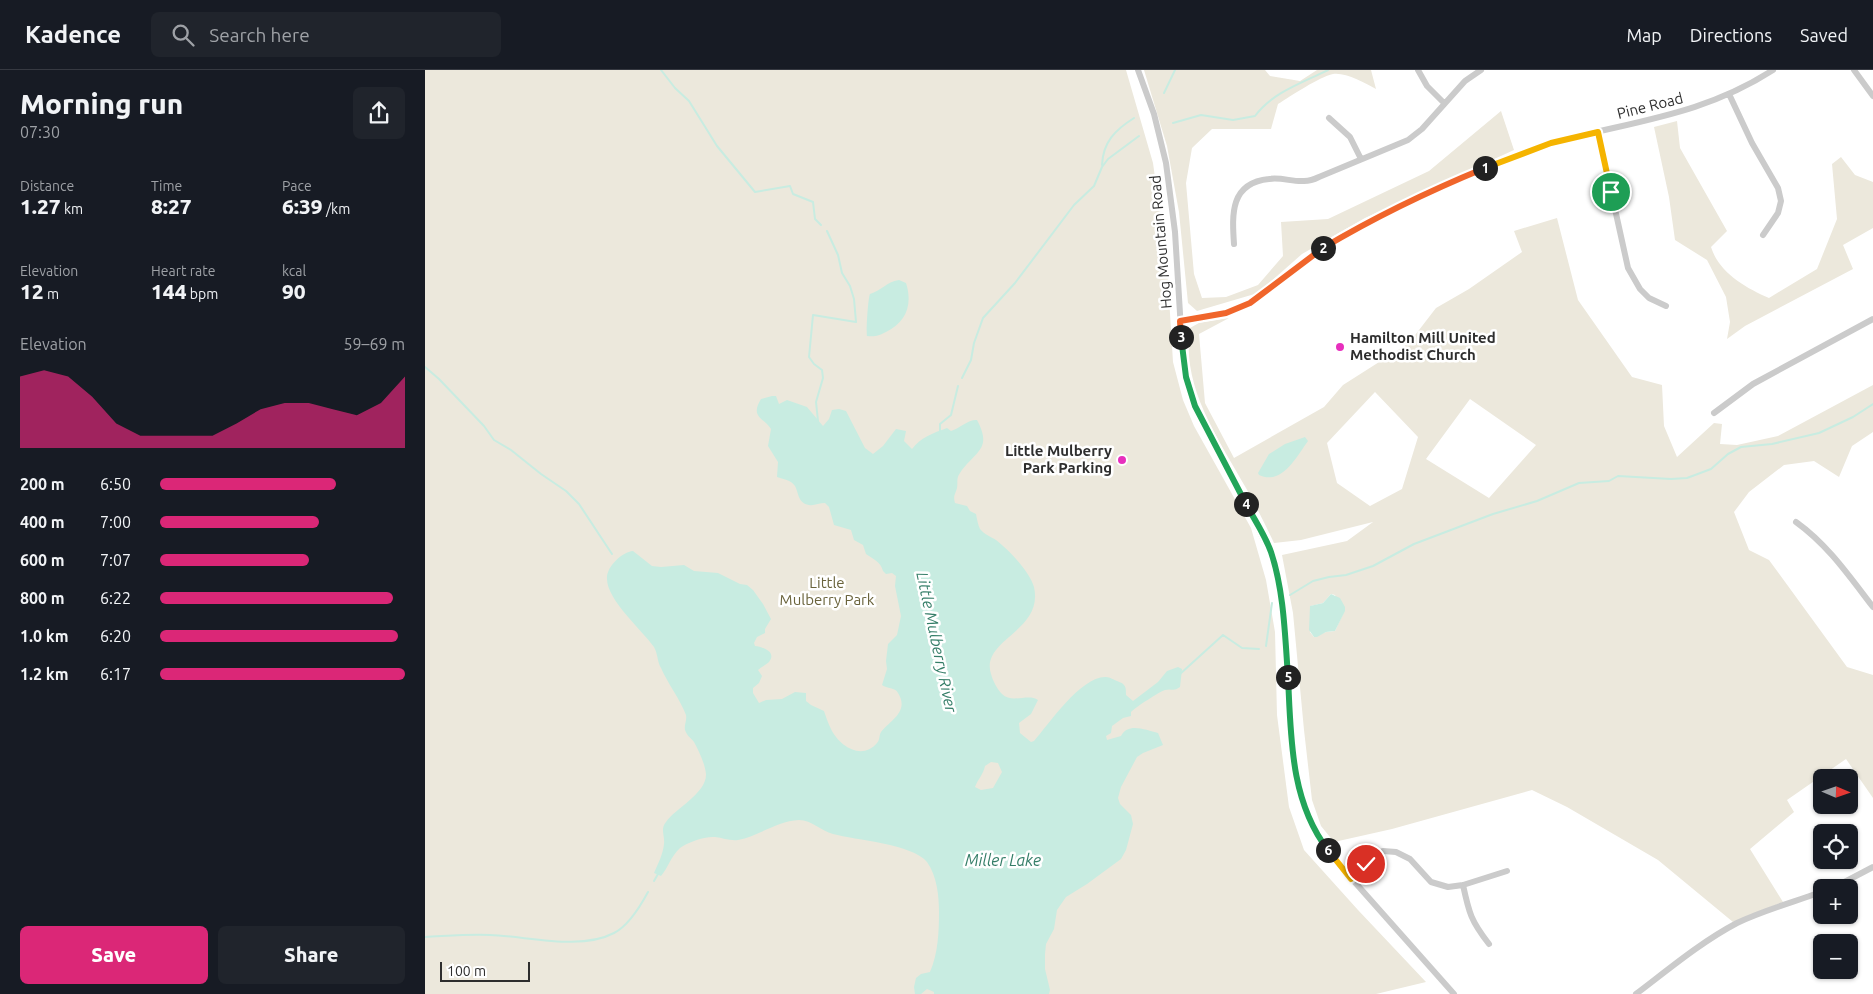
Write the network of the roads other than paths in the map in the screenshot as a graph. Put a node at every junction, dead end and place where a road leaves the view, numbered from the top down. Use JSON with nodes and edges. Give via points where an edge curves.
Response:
{"nodes":[{"id":1,"x":1138,"y":70,"type":"edge"},
{"id":2,"x":1418,"y":70,"type":"edge"},
{"id":3,"x":1481,"y":70,"type":"edge"},
{"id":4,"x":1773,"y":70,"type":"edge"},
{"id":5,"x":1854,"y":70,"type":"edge"},
{"id":6,"x":1729,"y":94,"type":"junction"},
{"id":7,"x":1873,"y":96,"type":"edge"},
{"id":8,"x":1444,"y":102,"type":"junction"},
{"id":9,"x":1329,"y":118,"type":"dead end"},
{"id":10,"x":1598,"y":132,"type":"junction"},
{"id":11,"x":1361,"y":159,"type":"junction"},
{"id":12,"x":1763,"y":235,"type":"dead end"},
{"id":13,"x":1234,"y":244,"type":"dead end"},
{"id":14,"x":1666,"y":306,"type":"dead end"},
{"id":15,"x":1873,"y":319,"type":"edge"},
{"id":16,"x":1180,"y":321,"type":"junction"},
{"id":17,"x":1714,"y":413,"type":"dead end"},
{"id":18,"x":1797,"y":522,"type":"dead end"},
{"id":19,"x":1873,"y":607,"type":"edge"},
{"id":20,"x":1370,"y":857,"type":"junction"},
{"id":21,"x":1873,"y":867,"type":"edge"},
{"id":22,"x":1343,"y":870,"type":"junction"},
{"id":23,"x":1507,"y":872,"type":"dead end"},
{"id":24,"x":1351,"y":879,"type":"junction"},
{"id":25,"x":1850,"y":879,"type":"edge"},
{"id":26,"x":1463,"y":885,"type":"junction"},
{"id":27,"x":1813,"y":895,"type":"edge"},
{"id":28,"x":1489,"y":944,"type":"dead end"},
{"id":29,"x":1454,"y":994,"type":"edge"},
{"id":30,"x":1636,"y":994,"type":"edge"}],
"edges":[{"from":1,"to":16,"type":"street","name":"Hog Mountain Road","via":[[1166,162],[1175,232]]},
{"from":2,"to":8,"type":"street","via":[[1427,86]]},
{"from":3,"to":8,"type":"street"},
{"from":4,"to":6,"type":"street","name":"Pine Road"},
{"from":5,"to":7,"type":"street"},
{"from":6,"to":10,"type":"street","name":"Pine Road","via":[[1675,114]]},
{"from":6,"to":12,"type":"street","via":[[1778,188],[1781,201]]},
{"from":8,"to":11,"type":"street","via":[[1409,140]]},
{"from":9,"to":11,"type":"street","via":[[1350,136]]},
{"from":10,"to":14,"type":"street","via":[[1628,268],[1640,289],[1649,298]]},
{"from":10,"to":16,"type":"street","name":"Pine Road","via":[[1551,143],[1476,172],[1357,228],[1315,253],[1250,303],[1226,313]]},
{"from":11,"to":13,"type":"street","via":[[1305,181],[1270,178],[1255,181],[1243,190],[1232,214]]},
{"from":15,"to":17,"type":"street","via":[[1753,384]]},
{"from":16,"to":22,"type":"street","name":"Hog Mountain Road","via":[[1186,377],[1195,406],[1271,552],[1281,605],[1299,788],[1323,844]]},
{"from":18,"to":19,"type":"street","via":[[1829,549]]},
{"from":20,"to":22,"type":"street","via":[[1362,858]]},
{"from":20,"to":24,"type":"street"},
{"from":20,"to":26,"type":"street","via":[[1383,851],[1396,852],[1410,860],[1431,882],[1448,887]]},
{"from":21,"to":25,"type":"street"},
{"from":22,"to":24,"type":"street","name":"Hog Mountain Road"},
{"from":23,"to":26,"type":"street"},
{"from":24,"to":29,"type":"street","name":"Hog Mountain Road"},
{"from":26,"to":28,"type":"street","via":[[1474,925]]},
{"from":27,"to":30,"type":"street","via":[[1736,924],[1707,940]]}]}
